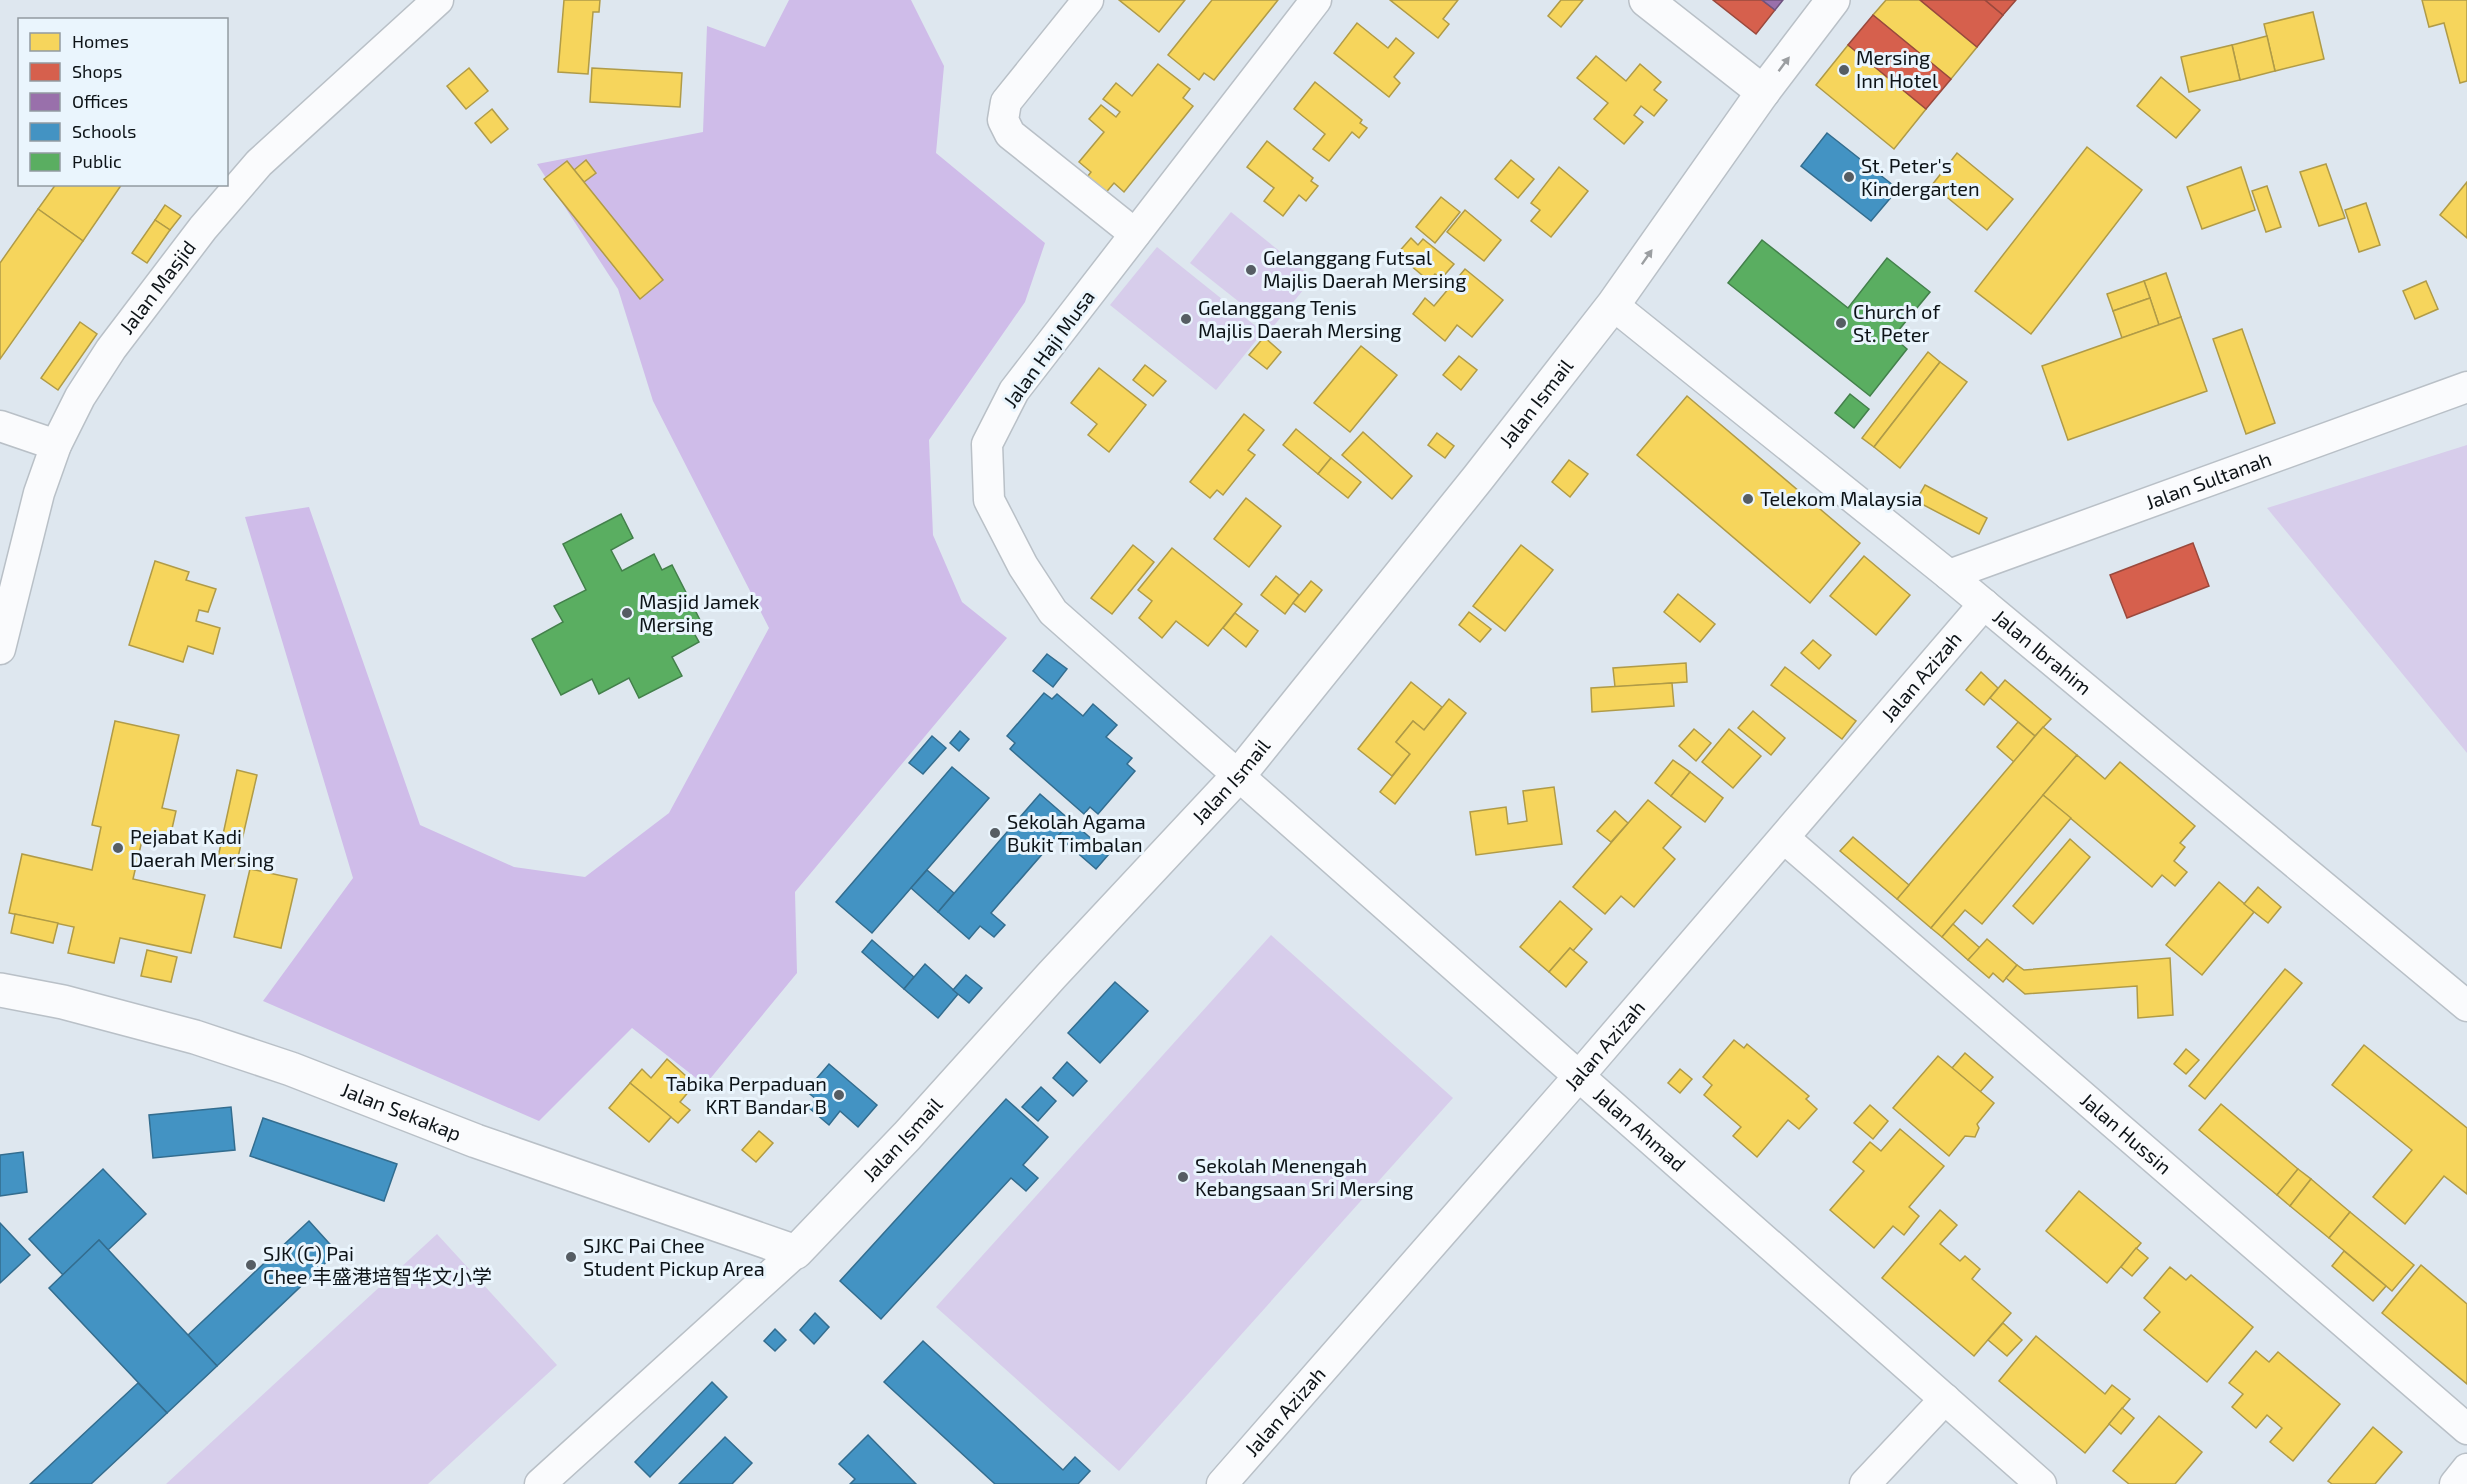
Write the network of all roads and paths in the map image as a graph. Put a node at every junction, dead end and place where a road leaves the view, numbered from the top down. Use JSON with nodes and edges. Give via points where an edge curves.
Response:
{"nodes":[{"id":1,"x":438,"y":0,"type":"edge"},
{"id":2,"x":1088,"y":0,"type":"edge"},
{"id":3,"x":1316,"y":0,"type":"edge"},
{"id":4,"x":1646,"y":0,"type":"edge"},
{"id":5,"x":1833,"y":0,"type":"edge"},
{"id":6,"x":1763,"y":92,"type":"junction"},
{"id":7,"x":1135,"y":234,"type":"junction"},
{"id":8,"x":1613,"y":305,"type":"junction"},
{"id":9,"x":2467,"y":387,"type":"edge"},
{"id":10,"x":0,"y":426,"type":"edge"},
{"id":11,"x":56,"y":446,"type":"junction"},
{"id":12,"x":1949,"y":575,"type":"junction"},
{"id":13,"x":1984,"y":604,"type":"junction"},
{"id":14,"x":0,"y":649,"type":"edge"},
{"id":15,"x":1239,"y":775,"type":"junction"},
{"id":16,"x":1784,"y":838,"type":"junction"},
{"id":17,"x":0,"y":990,"type":"edge"},
{"id":18,"x":2467,"y":1006,"type":"edge"},
{"id":19,"x":1579,"y":1076,"type":"junction"},
{"id":20,"x":796,"y":1252,"type":"junction"},
{"id":21,"x":1945,"y":1400,"type":"junction"},
{"id":22,"x":2467,"y":1429,"type":"edge"},
{"id":23,"x":2467,"y":1469,"type":"edge"},
{"id":24,"x":540,"y":1484,"type":"edge"},
{"id":25,"x":1222,"y":1484,"type":"edge"},
{"id":26,"x":1865,"y":1484,"type":"edge"},
{"id":27,"x":2041,"y":1484,"type":"edge"},
{"id":28,"x":2455,"y":1484,"type":"edge"}],
"edges":[{"from":1,"to":11,"type":"street","name":"Jalan Masjid","via":[[259,163],[203,228],[111,349],[80,397]]},
{"from":2,"to":7,"type":"street","via":[[1006,102],[1003,120],[1010,134]]},
{"from":3,"to":7,"type":"street","name":"Jalan Haji Musa"},
{"from":4,"to":6,"type":"street"},
{"from":6,"to":5,"type":"street","name":"Jalan Ismail","one_way":true},
{"from":8,"to":6,"type":"street","name":"Jalan Ismail","one_way":true},
{"from":7,"to":15,"type":"street","name":"Jalan Haji Musa","via":[[1014,391],[987,444],[989,500],[1023,566],[1053,612]]},
{"from":8,"to":12,"type":"street","name":"Jalan Ibrahim"},
{"from":8,"to":15,"type":"street","name":"Jalan Ismail"},
{"from":9,"to":12,"type":"street","name":"Jalan Sultanah"},
{"from":10,"to":11,"type":"street"},
{"from":11,"to":14,"type":"street","name":"Jalan Masjid","via":[[39,492]]},
{"from":12,"to":13,"type":"street","name":"Jalan Ibrahim"},
{"from":13,"to":16,"type":"street","name":"Jalan Azizah"},
{"from":13,"to":18,"type":"street","name":"Jalan Ibrahim"},
{"from":15,"to":19,"type":"street","name":"Jalan Ahmad"},
{"from":15,"to":20,"type":"street","name":"Jalan Ismail"},
{"from":16,"to":19,"type":"street","name":"Jalan Azizah"},
{"from":16,"to":22,"type":"street","name":"Jalan Hussin"},
{"from":17,"to":20,"type":"street","name":"Jalan Sekakap","via":[[63,1002],[195,1037],[476,1141]]},
{"from":19,"to":21,"type":"street","name":"Jalan Ahmad"},
{"from":19,"to":25,"type":"street","name":"Jalan Azizah"},
{"from":20,"to":24,"type":"street","name":"Jalan Ismail"},
{"from":21,"to":26,"type":"street"},
{"from":21,"to":27,"type":"street","name":"Jalan Ahmad"},
{"from":23,"to":28,"type":"street"}]}
